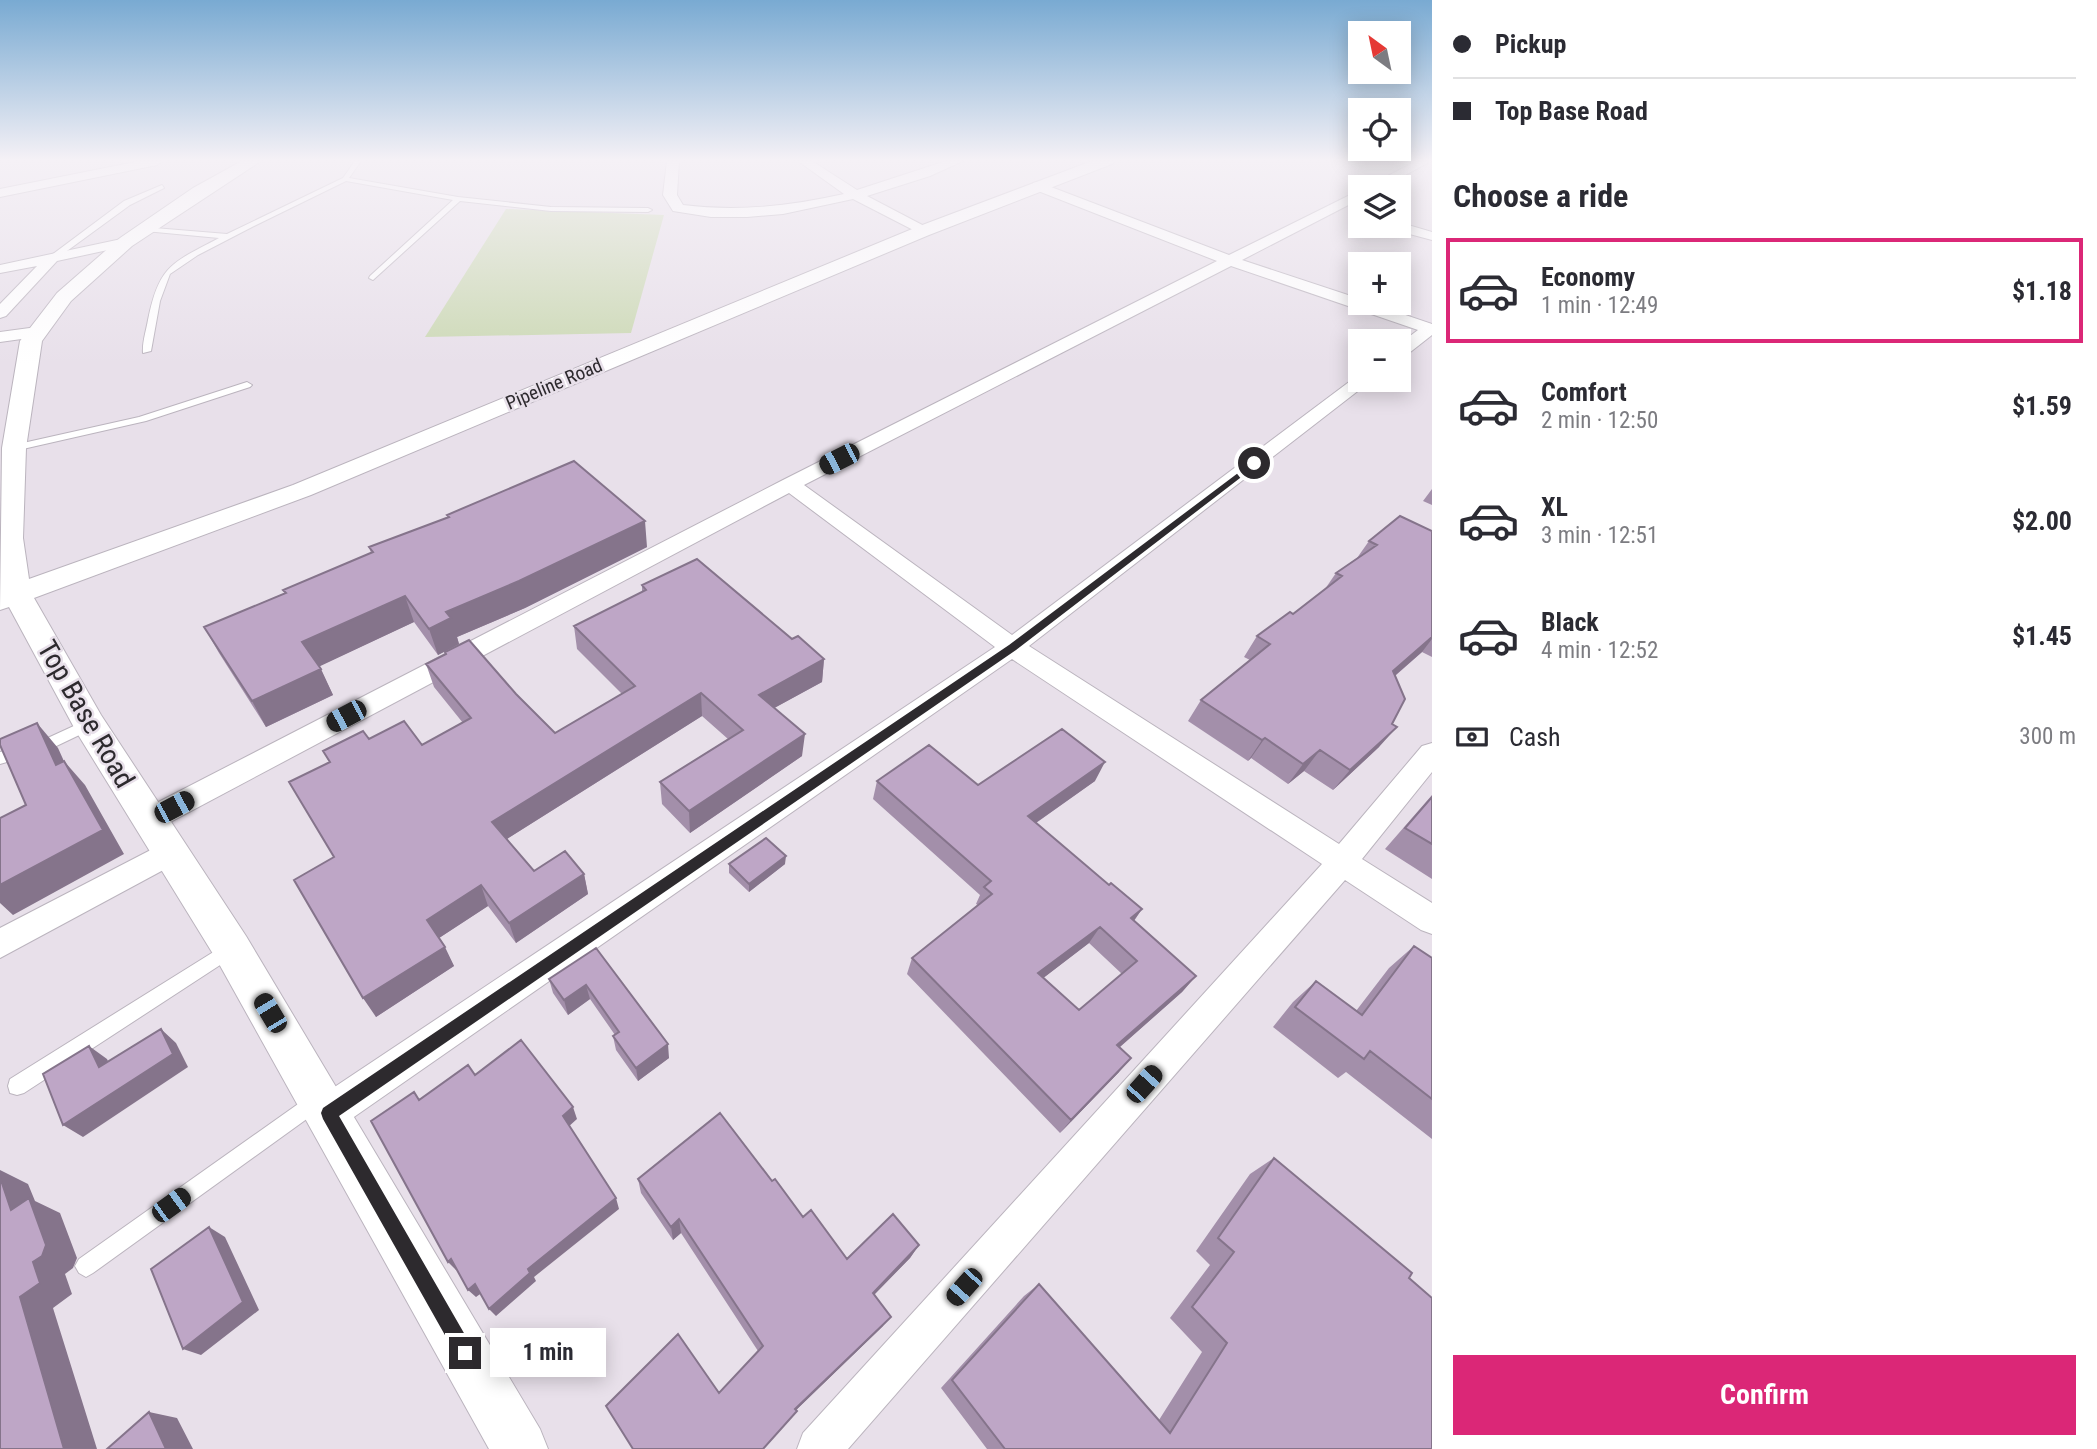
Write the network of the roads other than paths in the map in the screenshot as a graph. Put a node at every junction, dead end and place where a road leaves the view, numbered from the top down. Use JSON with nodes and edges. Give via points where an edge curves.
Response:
{"nodes":[{"id":1,"x":92,"y":229,"type":"edge"},
{"id":2,"x":145,"y":229,"type":"joint"},
{"id":3,"x":247,"y":229,"type":"edge"},
{"id":4,"x":426,"y":229,"type":"edge"},
{"id":5,"x":919,"y":229,"type":"edge"},
{"id":6,"x":929,"y":229,"type":"edge"},
{"id":7,"x":1148,"y":229,"type":"edge"},
{"id":8,"x":1301,"y":229,"type":"edge"},
{"id":9,"x":1411,"y":230,"type":"edge"},
{"id":10,"x":923,"y":231,"type":"junction"},
{"id":11,"x":232,"y":236,"type":"junction"},
{"id":12,"x":1432,"y":236,"type":"edge"},
{"id":13,"x":125,"y":243,"type":"junction"},
{"id":14,"x":53,"y":257,"type":"junction"},
{"id":15,"x":1229,"y":260,"type":"junction"},
{"id":16,"x":0,"y":269,"type":"edge"},
{"id":17,"x":373,"y":278,"type":"dead end"},
{"id":18,"x":0,"y":313,"type":"edge"},
{"id":19,"x":1431,"y":329,"type":"edge"},
{"id":20,"x":37,"y":332,"type":"junction"},
{"id":21,"x":0,"y":337,"type":"edge"},
{"id":22,"x":1411,"y":344,"type":"edge"},
{"id":23,"x":146,"y":351,"type":"dead end"},
{"id":24,"x":247,"y":384,"type":"dead end"},
{"id":25,"x":1348,"y":391,"type":"edge"},
{"id":26,"x":13,"y":448,"type":"junction"},
{"id":27,"x":790,"y":484,"type":"junction"},
{"id":28,"x":8,"y":597,"type":"edge"},
{"id":29,"x":1013,"y":647,"type":"junction"},
{"id":30,"x":89,"y":724,"type":"junction"},
{"id":31,"x":1432,"y":753,"type":"edge"},
{"id":32,"x":0,"y":758,"type":"edge"},
{"id":33,"x":160,"y":836,"type":"junction"},
{"id":34,"x":1343,"y":861,"type":"junction"},
{"id":35,"x":1432,"y":920,"type":"edge"},
{"id":36,"x":0,"y":944,"type":"edge"},
{"id":37,"x":232,"y":949,"type":"junction"},
{"id":38,"x":16,"y":1086,"type":"dead end"},
{"id":39,"x":324,"y":1106,"type":"junction"},
{"id":40,"x":86,"y":1266,"type":"dead end"},
{"id":41,"x":520,"y":1449,"type":"edge"},
{"id":42,"x":820,"y":1449,"type":"edge"}],
"edges":[{"from":1,"to":14,"type":"lane"},
{"from":2,"to":11,"type":"lane"},
{"from":2,"to":13,"type":"street"},
{"from":3,"to":11,"type":"lane"},
{"from":4,"to":17,"type":"lane"},
{"from":5,"to":10,"type":"street"},
{"from":6,"to":10,"type":"street","name":"Pipeline Road"},
{"from":7,"to":15,"type":"street"},
{"from":8,"to":15,"type":"street"},
{"from":9,"to":12,"type":"street"},
{"from":10,"to":28,"type":"street","name":"Pipeline Road","via":[[302,490]]},
{"from":11,"to":23,"type":"lane","via":[[168,270]]},
{"from":13,"to":14,"type":"street"},
{"from":13,"to":20,"type":"street","via":[[64,297]]},
{"from":14,"to":16,"type":"street"},
{"from":14,"to":18,"type":"street"},
{"from":15,"to":19,"type":"street"},
{"from":15,"to":27,"type":"street"},
{"from":19,"to":22,"type":"street"},
{"from":20,"to":21,"type":"street"},
{"from":20,"to":26,"type":"street","via":[[31,341]]},
{"from":24,"to":26,"type":"lane","via":[[142,419]]},
{"from":25,"to":29,"type":"street"},
{"from":26,"to":28,"type":"street"},
{"from":27,"to":29,"type":"street"},
{"from":27,"to":33,"type":"street"},
{"from":28,"to":30,"type":"street","name":"Top Base Road"},
{"from":29,"to":34,"type":"street"},
{"from":29,"to":39,"type":"street"},
{"from":30,"to":32,"type":"lane","via":[[43,746]]},
{"from":30,"to":33,"type":"street","name":"Top Base Road"},
{"from":31,"to":34,"type":"street"},
{"from":33,"to":36,"type":"street"},
{"from":33,"to":37,"type":"street","name":"Top Base Road"},
{"from":34,"to":35,"type":"street"},
{"from":34,"to":42,"type":"street"},
{"from":37,"to":38,"type":"lane"},
{"from":37,"to":39,"type":"street","name":"Top Base Road"},
{"from":39,"to":40,"type":"lane"},
{"from":39,"to":41,"type":"street","name":"Top Base Road"}]}
